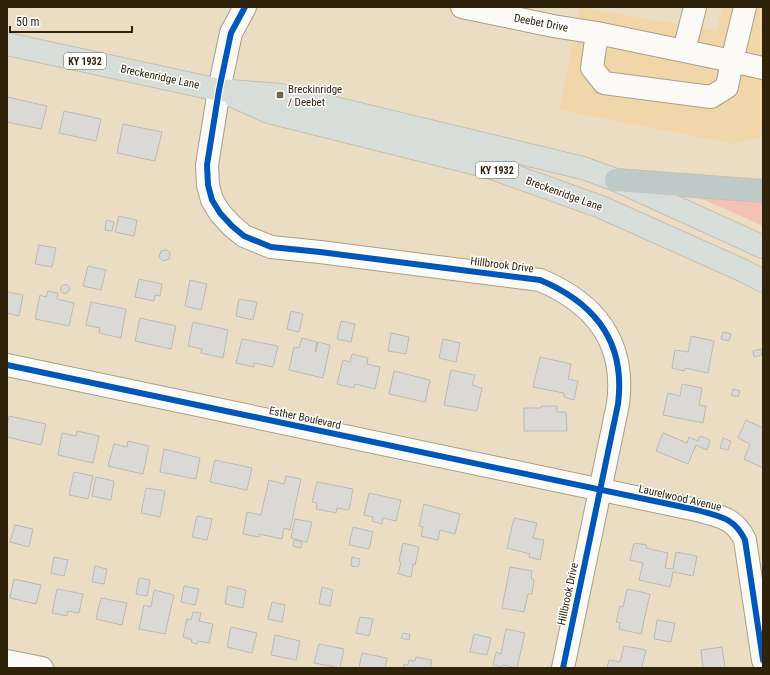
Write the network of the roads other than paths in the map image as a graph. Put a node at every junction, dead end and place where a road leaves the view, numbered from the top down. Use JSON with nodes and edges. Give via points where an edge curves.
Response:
{"nodes":[{"id":1,"x":245,"y":7,"type":"edge"},
{"id":2,"x":462,"y":7,"type":"edge"},
{"id":3,"x":695,"y":7,"type":"edge"},
{"id":4,"x":745,"y":7,"type":"edge"},
{"id":5,"x":597,"y":33,"type":"junction"},
{"id":6,"x":7,"y":44,"type":"edge"},
{"id":7,"x":684,"y":51,"type":"junction"},
{"id":8,"x":732,"y":61,"type":"junction"},
{"id":9,"x":763,"y":68,"type":"edge"},
{"id":10,"x":219,"y":90,"type":"junction"},
{"id":11,"x":616,"y":180,"type":"junction"},
{"id":12,"x":763,"y":191,"type":"edge"},
{"id":13,"x":763,"y":247,"type":"edge"},
{"id":14,"x":763,"y":281,"type":"edge"},
{"id":15,"x":7,"y":365,"type":"edge"},
{"id":16,"x":600,"y":491,"type":"junction"},
{"id":17,"x":763,"y":660,"type":"edge"},
{"id":18,"x":7,"y":661,"type":"edge"},
{"id":19,"x":42,"y":668,"type":"edge"},
{"id":20,"x":563,"y":668,"type":"edge"}],
"edges":[{"from":1,"to":10,"type":"street","via":[[231,33]]},
{"from":2,"to":5,"type":"street","name":"Deebet Drive"},
{"from":3,"to":7,"type":"street"},
{"from":4,"to":8,"type":"street"},
{"from":5,"to":7,"type":"street","name":"Deebet Drive"},
{"from":5,"to":8,"type":"street","via":[[592,68],[604,83],[711,97],[727,87]]},
{"from":6,"to":10,"type":"main road","name":"Breckenridge Lane","number":"KY 1932"},
{"from":7,"to":8,"type":"street","name":"Deebet Drive"},
{"from":8,"to":9,"type":"street","name":"Deebet Drive"},
{"from":10,"to":11,"type":"main road","name":"Breckenridge Lane","number":"KY 1932","via":[[280,95],[583,168]]},
{"from":10,"to":14,"type":"main road","name":"Breckenridge Lane","number":"KY 1932","via":[[269,112],[481,165],[601,207]]},
{"from":10,"to":16,"type":"street","name":"Hillbrook Drive","via":[[207,165],[208,185],[212,200],[220,213],[244,236],[271,247],[540,280],[568,293],[590,311],[606,334],[617,359],[620,388]]},
{"from":11,"to":12,"type":"highway"},
{"from":11,"to":13,"type":"main road","name":"Breckenridge Lane","number":"KY 1932"},
{"from":15,"to":16,"type":"street","name":"Esther Boulevard"},
{"from":16,"to":17,"type":"street","name":"Laurelwood Avenue","via":[[697,510],[729,520],[742,532],[748,555]]},
{"from":16,"to":20,"type":"street","name":"Hillbrook Drive"},
{"from":18,"to":19,"type":"street"}]}
